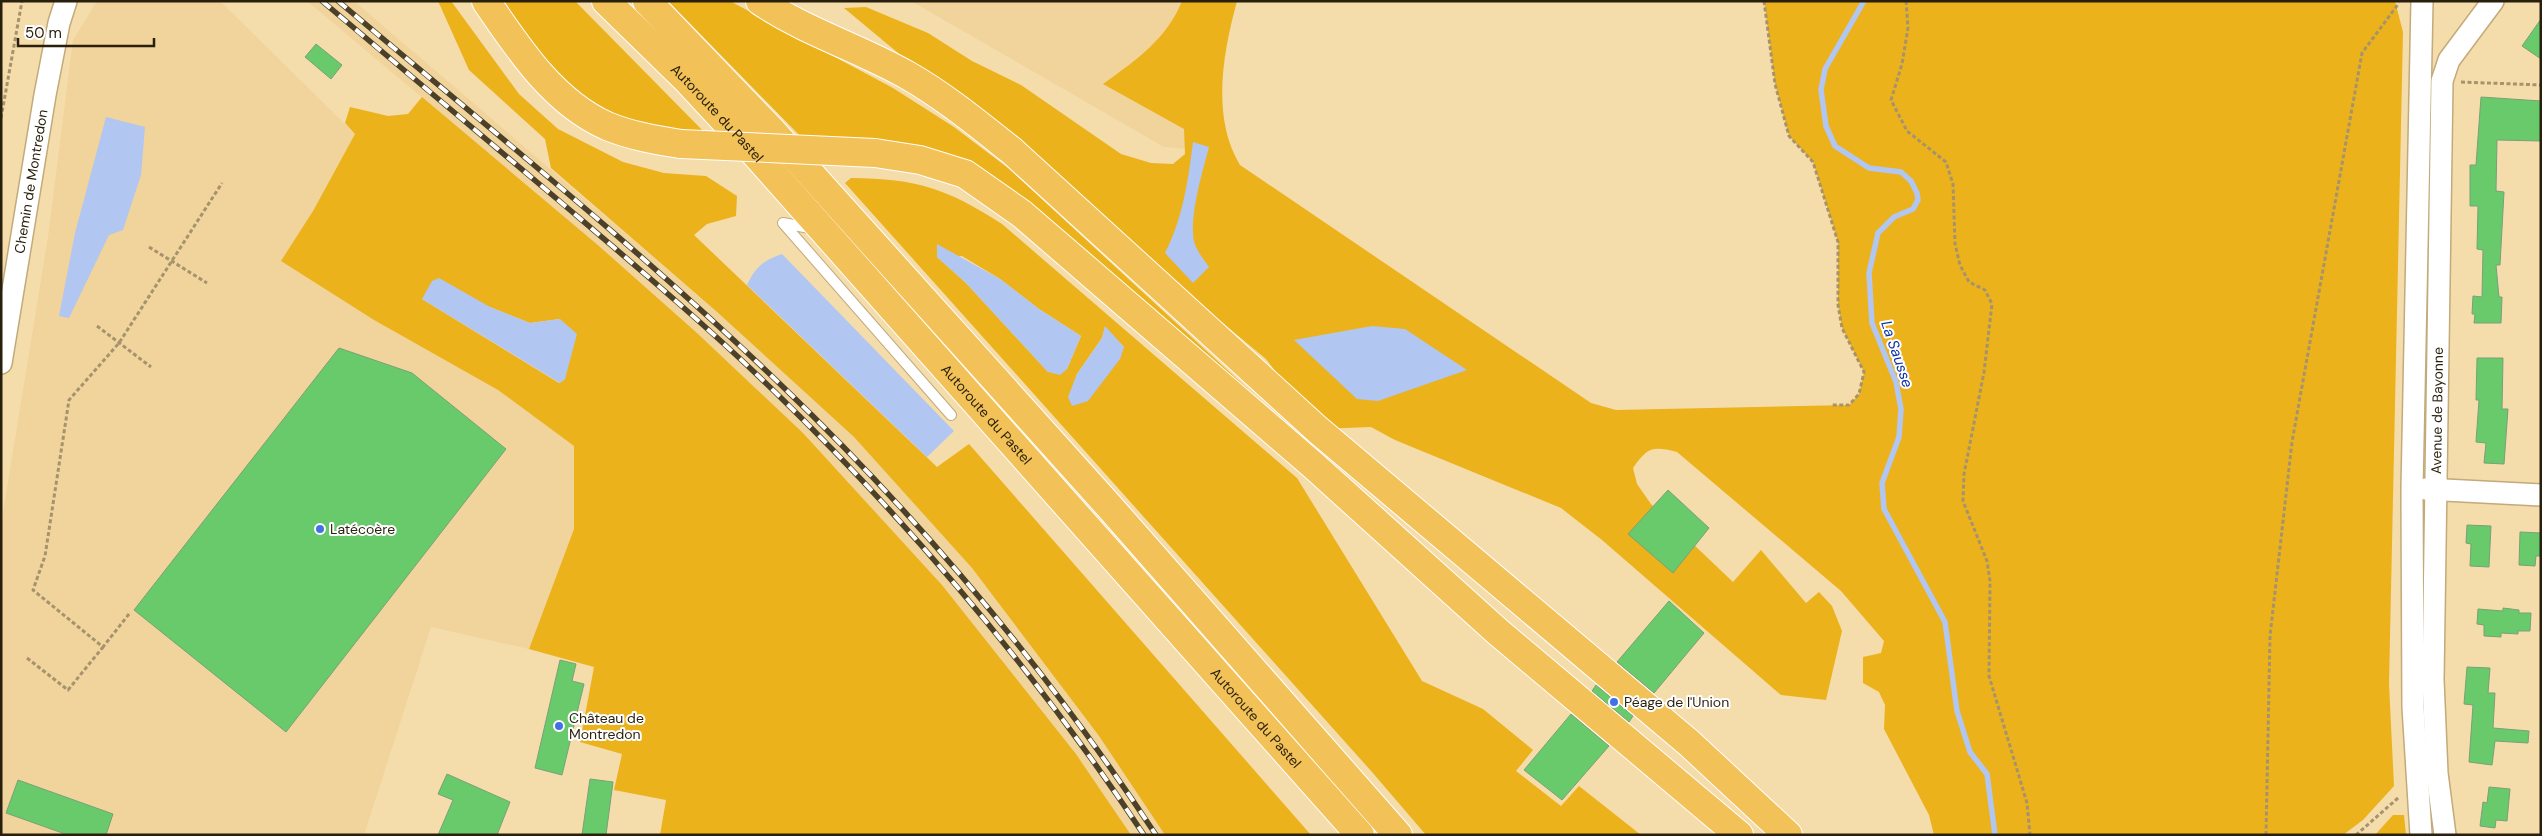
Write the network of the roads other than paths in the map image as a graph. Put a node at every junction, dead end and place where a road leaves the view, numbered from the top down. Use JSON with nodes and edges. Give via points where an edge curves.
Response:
{"nodes":[{"id":1,"x":66,"y":1,"type":"edge"},
{"id":2,"x":486,"y":1,"type":"edge"},
{"id":3,"x":606,"y":1,"type":"edge"},
{"id":4,"x":647,"y":1,"type":"edge"},
{"id":5,"x":760,"y":1,"type":"edge"},
{"id":6,"x":2422,"y":1,"type":"edge"},
{"id":7,"x":2493,"y":1,"type":"edge"},
{"id":8,"x":823,"y":231,"type":"junction"},
{"id":9,"x":1,"y":363,"type":"edge"},
{"id":10,"x":951,"y":415,"type":"dead end"},
{"id":11,"x":2437,"y":488,"type":"junction"},
{"id":12,"x":2412,"y":489,"type":"junction"},
{"id":13,"x":2541,"y":495,"type":"edge"},
{"id":14,"x":1360,"y":835,"type":"edge"},
{"id":15,"x":1398,"y":835,"type":"edge"},
{"id":16,"x":1739,"y":835,"type":"edge"},
{"id":17,"x":1788,"y":835,"type":"edge"},
{"id":18,"x":2421,"y":835,"type":"edge"},
{"id":19,"x":2445,"y":835,"type":"edge"}],
"edges":[{"from":1,"to":9,"type":"street","name":"Chemin de Montredon","via":[[45,95]]},
{"from":2,"to":16,"type":"highway","bridge":true,"via":[[512,39],[558,93],[606,125],[643,138],[681,144],[875,152],[920,160],[965,174],[1022,214],[1314,466],[1498,632]]},
{"from":3,"to":8,"type":"highway","name":"Autoroute du Pastel","via":[[688,80]]},
{"from":4,"to":15,"type":"highway","name":"Autoroute du Pastel","via":[[772,130]]},
{"from":5,"to":17,"type":"highway","via":[[786,19],[906,75],[964,113],[1012,151],[1318,430],[1689,743]]},
{"from":6,"to":12,"type":"street","name":"Avenue de Bayonne"},
{"from":7,"to":11,"type":"street","name":"Avenue de Bayonne","via":[[2448,60],[2442,81]]},
{"from":8,"to":10,"type":"lane","via":[[783,223]]},
{"from":8,"to":14,"type":"highway","name":"Autoroute du Pastel"},
{"from":11,"to":12,"type":"street"},
{"from":11,"to":13,"type":"street"},
{"from":11,"to":19,"type":"street","name":"Avenue de Bayonne","via":[[2433,680],[2437,773]]},
{"from":12,"to":18,"type":"street","name":"Avenue de Bayonne","via":[[2413,707]]}]}
